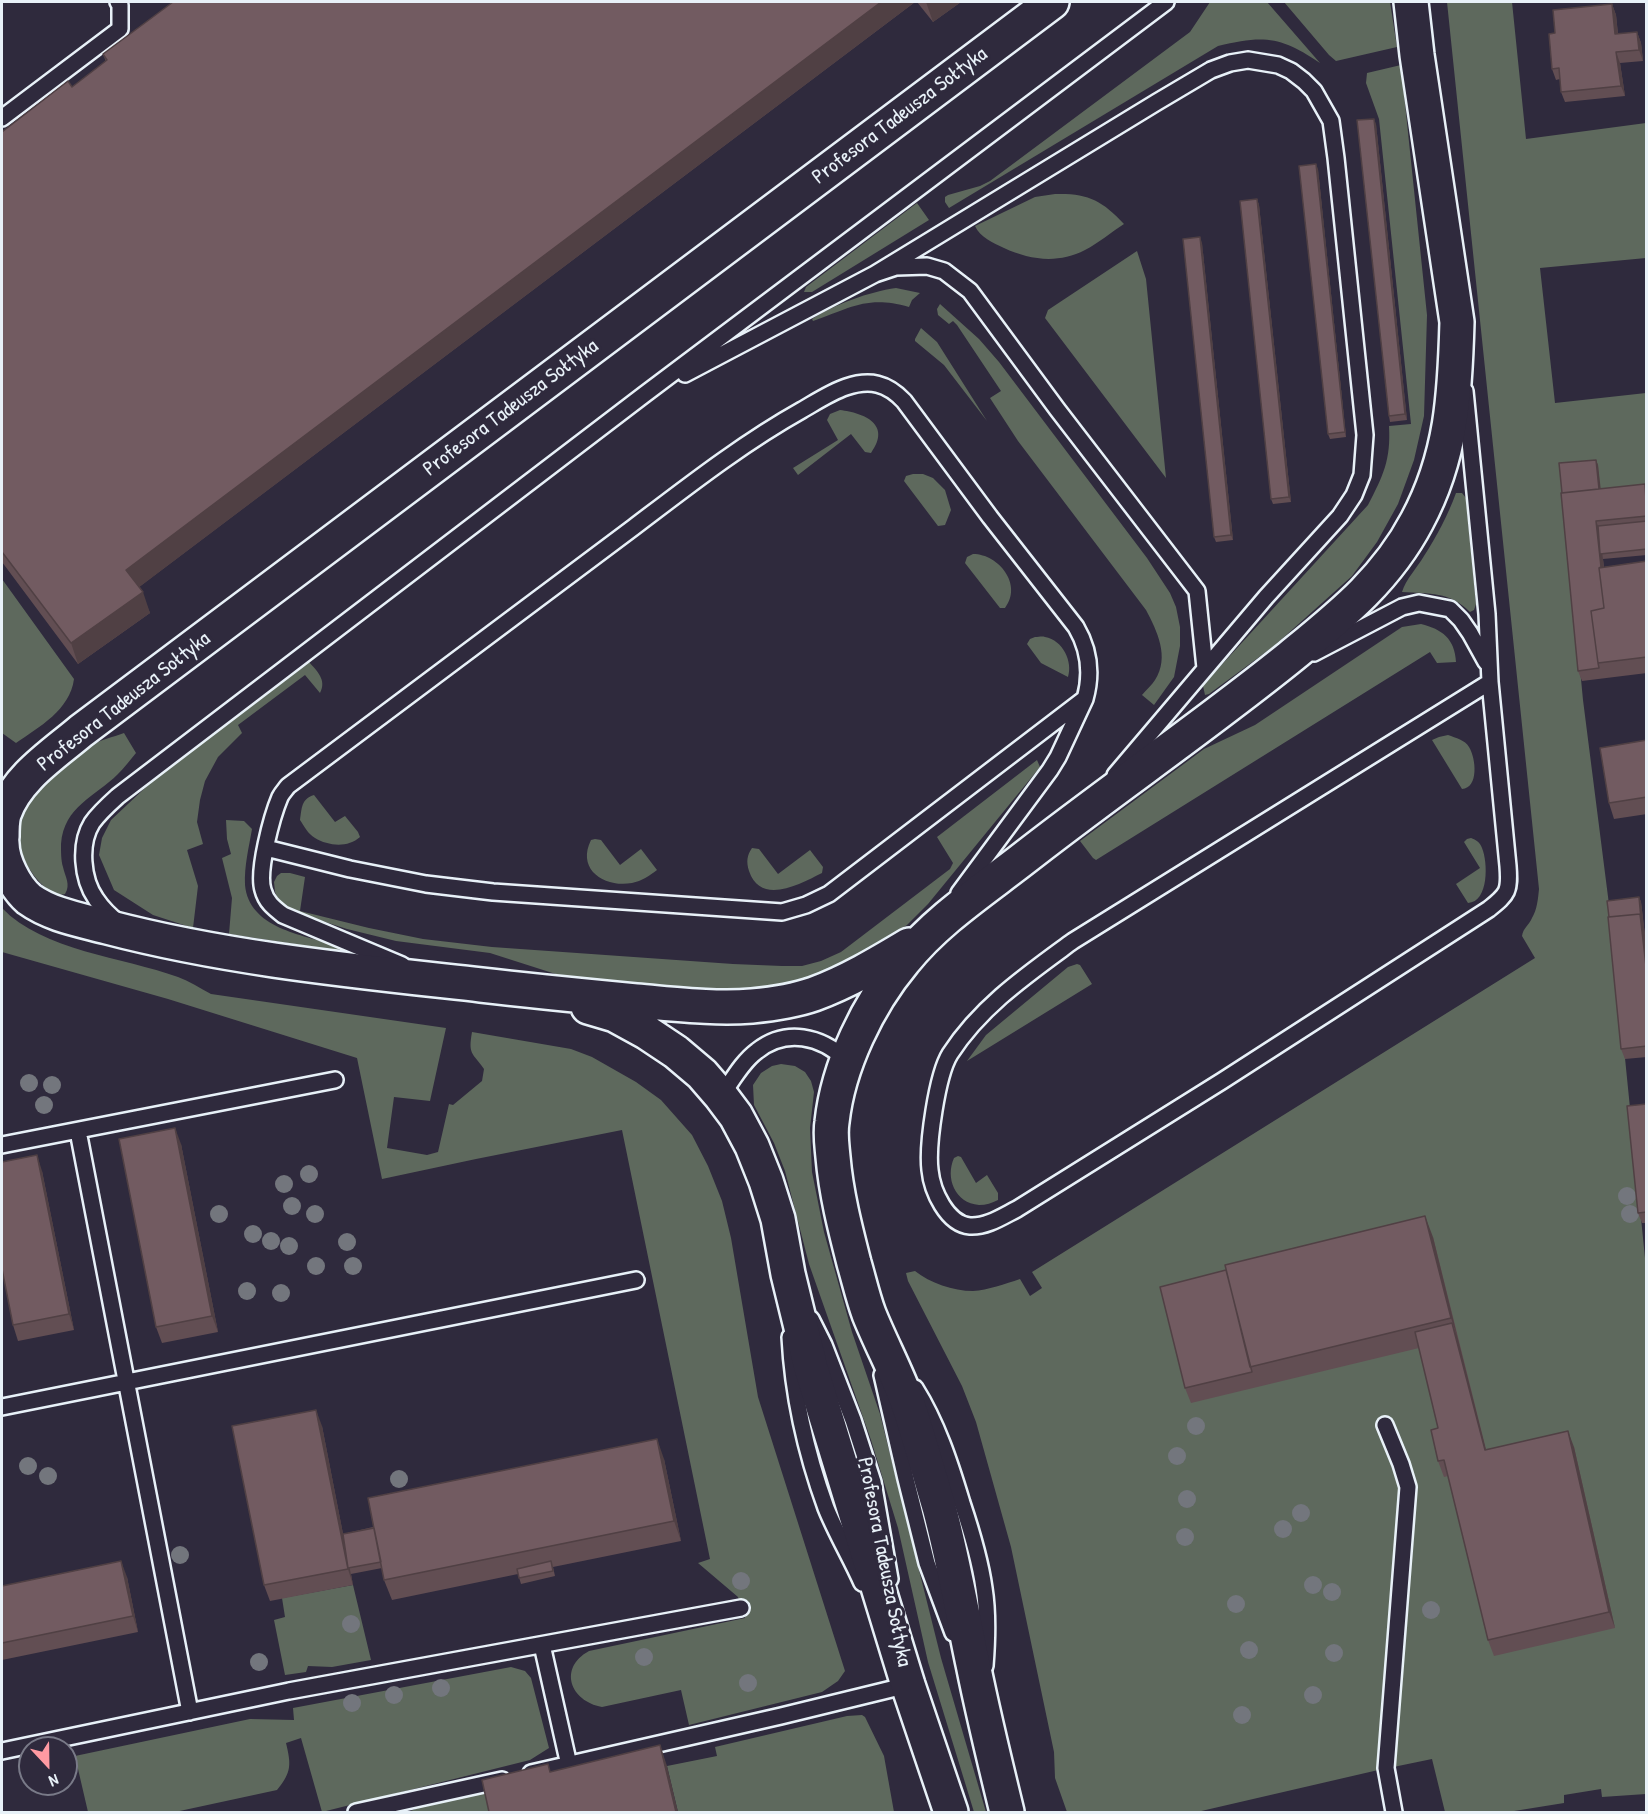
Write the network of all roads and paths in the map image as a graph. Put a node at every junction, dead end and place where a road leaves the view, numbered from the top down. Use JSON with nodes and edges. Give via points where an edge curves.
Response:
{"nodes":[{"id":1,"x":118,"y":2,"type":"edge"},
{"id":2,"x":1052,"y":2,"type":"edge"},
{"id":3,"x":1166,"y":2,"type":"edge"},
{"id":4,"x":1410,"y":3,"type":"edge"},
{"id":5,"x":2,"y":118,"type":"edge"},
{"id":6,"x":875,"y":274,"type":"junction"},
{"id":7,"x":1457,"y":322,"type":"junction"},
{"id":8,"x":645,"y":394,"type":"junction"},
{"id":9,"x":1205,"y":668,"type":"junction"},
{"id":10,"x":1489,"y":675,"type":"junction"},
{"id":11,"x":1259,"y":682,"type":"junction"},
{"id":12,"x":1085,"y":699,"type":"junction"},
{"id":13,"x":1083,"y":813,"type":"junction"},
{"id":14,"x":2,"y":837,"type":"edge"},
{"id":15,"x":2,"y":843,"type":"edge"},
{"id":16,"x":266,"y":848,"type":"junction"},
{"id":17,"x":133,"y":934,"type":"junction"},
{"id":18,"x":929,"y":934,"type":"junction"},
{"id":19,"x":441,"y":981,"type":"junction"},
{"id":20,"x":541,"y":992,"type":"junction"},
{"id":21,"x":846,"y":1060,"type":"junction"},
{"id":22,"x":335,"y":1080,"type":"dead end"},
{"id":23,"x":721,"y":1096,"type":"junction"},
{"id":24,"x":78,"y":1131,"type":"junction"},
{"id":25,"x":2,"y":1145,"type":"edge"},
{"id":26,"x":636,"y":1280,"type":"dead end"},
{"id":27,"x":126,"y":1382,"type":"junction"},
{"id":28,"x":2,"y":1407,"type":"edge"},
{"id":29,"x":1385,"y":1425,"type":"dead end"},
{"id":30,"x":741,"y":1608,"type":"dead end"},
{"id":31,"x":543,"y":1645,"type":"junction"},
{"id":32,"x":908,"y":1685,"type":"junction"},
{"id":33,"x":190,"y":1712,"type":"junction"},
{"id":34,"x":2,"y":1751,"type":"edge"},
{"id":35,"x":569,"y":1765,"type":"junction"},
{"id":36,"x":376,"y":1810,"type":"edge"},
{"id":37,"x":356,"y":1812,"type":"edge"},
{"id":38,"x":951,"y":1812,"type":"edge"},
{"id":39,"x":1007,"y":1812,"type":"edge"},
{"id":40,"x":1394,"y":1812,"type":"edge"}],
"edges":[{"from":1,"to":5,"type":"lane","via":[[120,29]]},
{"from":2,"to":14,"type":"street","name":"Profesora Tadeusza Sołtyka","via":[[81,731],[12,795],[3,816]]},
{"from":3,"to":8,"type":"lane"},
{"from":4,"to":7,"type":"street"},
{"from":6,"to":8,"type":"lane"},
{"from":6,"to":9,"type":"lane","via":[[896,267],[927,266],[944,271],[970,291],[1197,591]]},
{"from":6,"to":9,"type":"lane","via":[[1211,70],[1248,60],[1262,62],[1291,71],[1314,91],[1331,121],[1336,158],[1365,435],[1362,475],[1340,516]]},
{"from":7,"to":10,"type":"lane","via":[[1487,614]]},
{"from":7,"to":11,"type":"street","via":[[1456,363],[1443,462],[1417,522],[1364,594]]},
{"from":8,"to":17,"type":"lane","via":[[101,811],[84,842],[87,879],[95,898],[110,916]]},
{"from":9,"to":13,"type":"lane"},
{"from":10,"to":10,"type":"lane","via":[[1510,885],[1504,897],[1017,1209],[984,1224],[969,1226],[955,1220],[938,1198],[930,1170],[934,1112],[948,1056],[991,1003],[1073,941]]},
{"from":10,"to":11,"type":"lane","via":[[1461,620],[1450,609],[1419,603],[1402,607]]},
{"from":11,"to":13,"type":"street"},
{"from":12,"to":16,"type":"lane","via":[[829,894],[782,912],[426,885]]},
{"from":12,"to":16,"type":"lane","via":[[1089,661],[1076,627],[904,401],[886,385],[859,384],[827,396],[752,441],[288,786],[275,809]]},
{"from":12,"to":18,"type":"lane","via":[[1050,770]]},
{"from":13,"to":18,"type":"street"},
{"from":15,"to":17,"type":"street","name":"Profesora Tadeusza Sołtyka","via":[[8,867],[29,898],[70,917]]},
{"from":16,"to":19,"type":"lane","via":[[261,877],[270,906],[283,915]]},
{"from":17,"to":19,"type":"street","name":"Profesora Tadeusza Sołtyka","via":[[317,967]]},
{"from":18,"to":20,"type":"street","name":"Profesora Tadeusza Sołtyka","via":[[846,979],[782,1002],[713,1006]]},
{"from":18,"to":21,"type":"street","via":[[888,981]]},
{"from":19,"to":20,"type":"street","name":"Profesora Tadeusza Sołtyka"},
{"from":20,"to":23,"type":"street","name":"Profesora Tadeusza Sołtyka","via":[[615,1015],[646,1032],[702,1074]]},
{"from":21,"to":23,"type":"lane","via":[[835,1048],[816,1039],[774,1041],[756,1052]]},
{"from":21,"to":39,"type":"street","via":[[831,1128],[842,1217],[868,1311],[908,1404],[947,1538]]},
{"from":22,"to":24,"type":"lane"},
{"from":23,"to":32,"type":"street","name":"Profesora Tadeusza Sołtyka","via":[[752,1146],[766,1181],[811,1368]]},
{"from":24,"to":25,"type":"lane"},
{"from":24,"to":27,"type":"lane"},
{"from":26,"to":27,"type":"lane"},
{"from":27,"to":28,"type":"lane"},
{"from":27,"to":33,"type":"lane"},
{"from":29,"to":40,"type":"lane","via":[[1408,1487],[1386,1768]]},
{"from":30,"to":31,"type":"lane"},
{"from":31,"to":33,"type":"lane"},
{"from":31,"to":35,"type":"lane"},
{"from":32,"to":35,"type":"lane"},
{"from":32,"to":38,"type":"street","name":"Profesora Tadeusza Sołtyka"},
{"from":33,"to":34,"type":"lane"},
{"from":35,"to":36,"type":"lane"},
{"from":36,"to":37,"type":"lane"}]}
